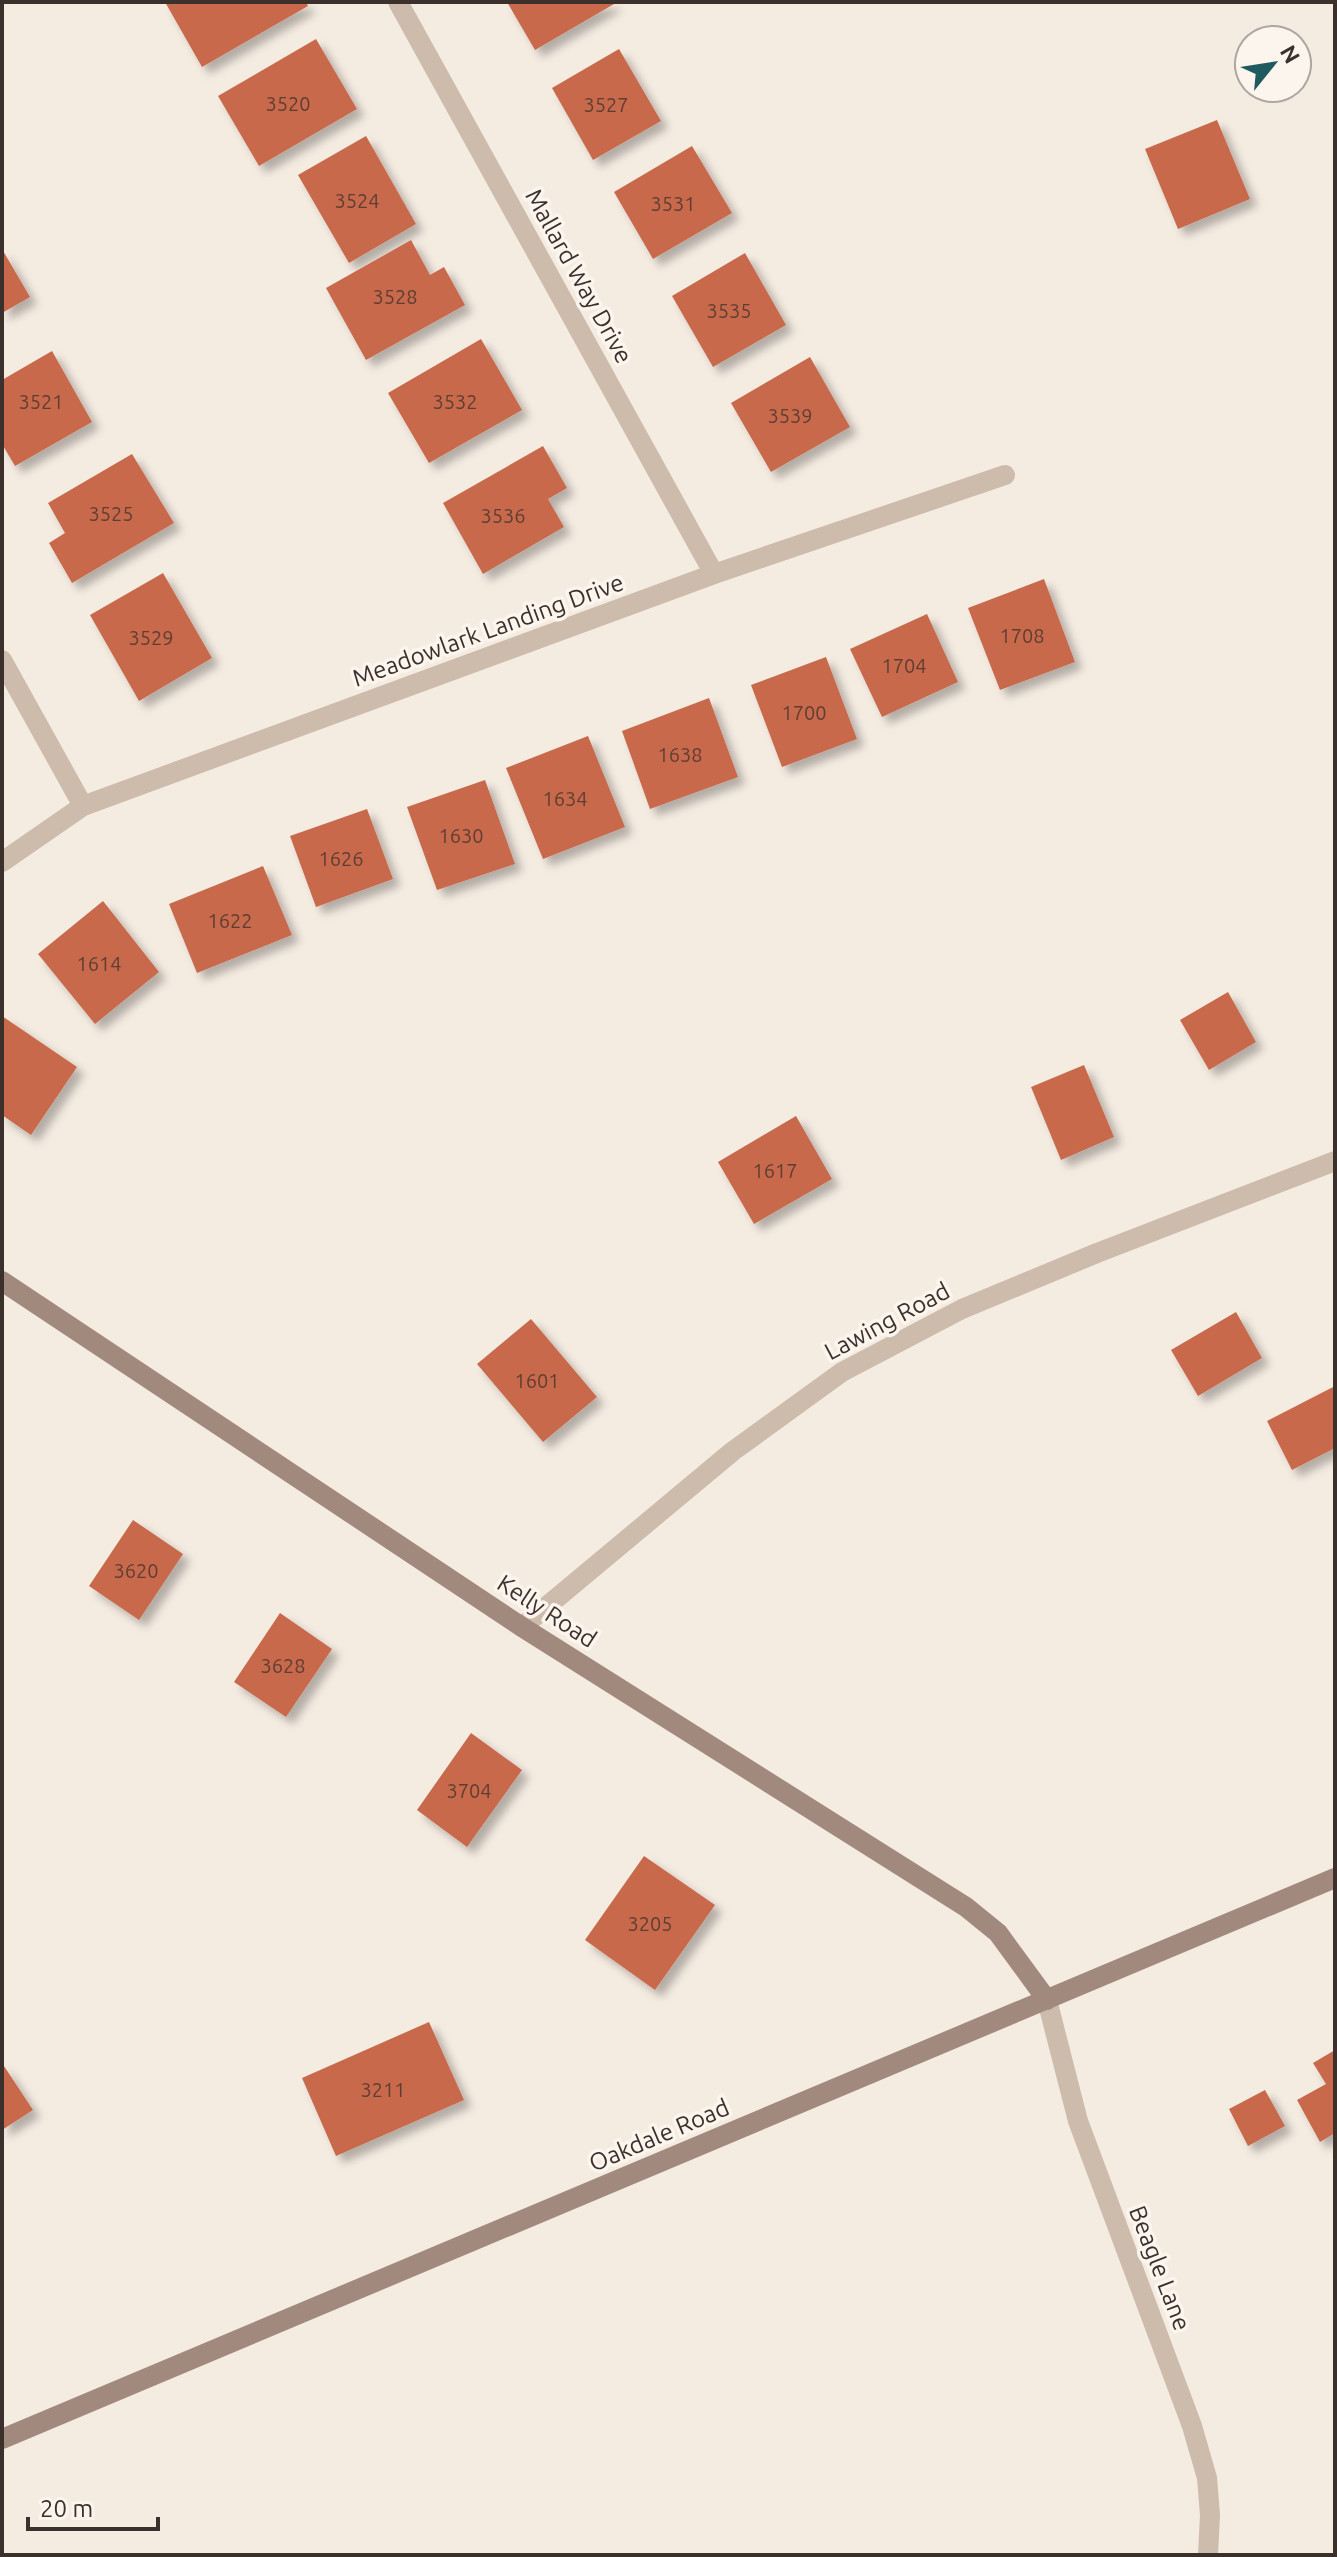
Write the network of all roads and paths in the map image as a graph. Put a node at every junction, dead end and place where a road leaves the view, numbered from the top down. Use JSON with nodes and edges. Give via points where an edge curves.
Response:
{"nodes":[{"id":1,"x":398,"y":2,"type":"edge"},
{"id":2,"x":1005,"y":475,"type":"dead end"},
{"id":3,"x":714,"y":574,"type":"junction"},
{"id":4,"x":2,"y":660,"type":"edge"},
{"id":5,"x":83,"y":806,"type":"junction"},
{"id":6,"x":2,"y":862,"type":"edge"},
{"id":7,"x":1335,"y":1161,"type":"edge"},
{"id":8,"x":2,"y":1281,"type":"edge"},
{"id":9,"x":522,"y":1627,"type":"junction"},
{"id":10,"x":1335,"y":1878,"type":"edge"},
{"id":11,"x":1047,"y":2000,"type":"junction"},
{"id":12,"x":2,"y":2439,"type":"edge"},
{"id":13,"x":1208,"y":2555,"type":"edge"}],
"edges":[{"from":1,"to":3,"type":"street","name":"Mallard Way Drive"},
{"from":2,"to":3,"type":"street","name":"Meadowlark Landing Drive"},
{"from":3,"to":5,"type":"street","name":"Meadowlark Landing Drive"},
{"from":4,"to":5,"type":"street"},
{"from":5,"to":6,"type":"street","name":"Meadowlark Landing Drive"},
{"from":7,"to":9,"type":"street","name":"Lawing Road","via":[[962,1309],[842,1372],[733,1451]]},
{"from":8,"to":9,"type":"main road","name":"Kelly Road"},
{"from":9,"to":11,"type":"main road","name":"Kelly Road","via":[[966,1907],[998,1933]]},
{"from":10,"to":11,"type":"main road","name":"Oakdale Road"},
{"from":11,"to":12,"type":"main road","name":"Oakdale Road"},
{"from":11,"to":13,"type":"street","name":"Beagle Lane","via":[[1078,2121],[1192,2426],[1207,2478]]}]}
